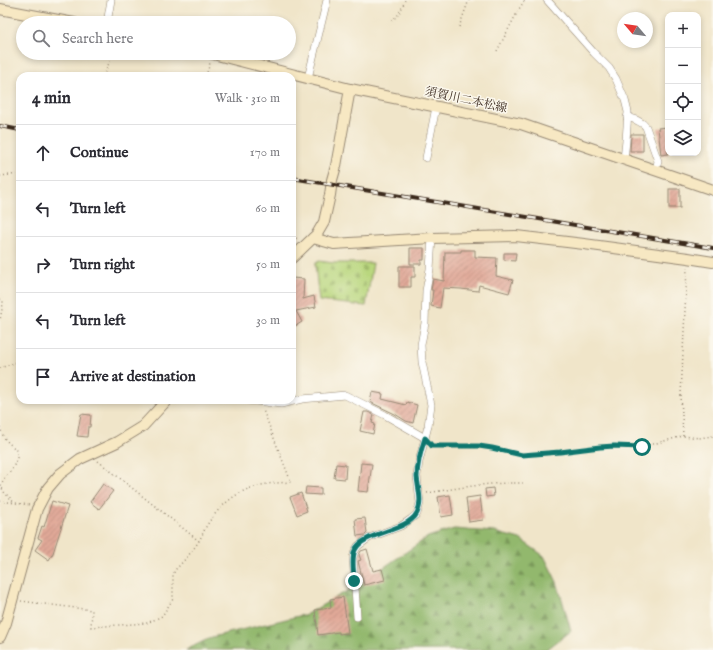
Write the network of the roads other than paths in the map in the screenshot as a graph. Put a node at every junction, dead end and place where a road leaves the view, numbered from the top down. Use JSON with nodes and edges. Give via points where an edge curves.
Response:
{"nodes":[{"id":1,"x":111,"y":0,"type":"edge"},
{"id":2,"x":327,"y":0,"type":"edge"},
{"id":3,"x":547,"y":0,"type":"edge"},
{"id":4,"x":0,"y":9,"type":"edge"},
{"id":5,"x":37,"y":16,"type":"edge"},
{"id":6,"x":108,"y":16,"type":"edge"},
{"id":7,"x":235,"y":60,"type":"edge"},
{"id":8,"x":284,"y":72,"type":"edge"},
{"id":9,"x":296,"y":75,"type":"edge"},
{"id":10,"x":308,"y":78,"type":"junction"},
{"id":11,"x":350,"y":89,"type":"junction"},
{"id":12,"x":436,"y":107,"type":"junction"},
{"id":13,"x":627,"y":117,"type":"junction"},
{"id":14,"x":426,"y":158,"type":"dead end"},
{"id":15,"x":624,"y":159,"type":"junction"},
{"id":16,"x":656,"y":170,"type":"junction"},
{"id":17,"x":713,"y":190,"type":"edge"},
{"id":18,"x":313,"y":238,"type":"junction"},
{"id":19,"x":432,"y":238,"type":"junction"},
{"id":20,"x":296,"y":254,"type":"edge"},
{"id":21,"x":713,"y":262,"type":"edge"},
{"id":22,"x":296,"y":400,"type":"edge"},
{"id":23,"x":163,"y":404,"type":"edge"},
{"id":24,"x":425,"y":438,"type":"junction"},
{"id":25,"x":357,"y":617,"type":"dead end"},
{"id":26,"x":0,"y":637,"type":"edge"}],
"edges":[{"from":1,"to":6,"type":"street"},
{"from":2,"to":10,"type":"street"},
{"from":3,"to":13,"type":"street","via":[[613,73],[625,100]]},
{"from":4,"to":5,"type":"street"},
{"from":7,"to":8,"type":"street","name":"須賀川二本松線"},
{"from":9,"to":10,"type":"street","name":"須賀川二本松線"},
{"from":10,"to":11,"type":"street","name":"須賀川二本松線"},
{"from":11,"to":12,"type":"street","name":"須賀川二本松線"},
{"from":11,"to":18,"type":"street","via":[[324,222]]},
{"from":12,"to":14,"type":"street"},
{"from":12,"to":15,"type":"street","name":"須賀川二本松線","via":[[521,124]]},
{"from":13,"to":15,"type":"street"},
{"from":13,"to":16,"type":"street","via":[[646,127],[658,161]]},
{"from":15,"to":16,"type":"street","name":"須賀川二本松線"},
{"from":16,"to":17,"type":"street","name":"須賀川二本松線"},
{"from":18,"to":19,"type":"street","via":[[334,244]]},
{"from":18,"to":20,"type":"street"},
{"from":19,"to":21,"type":"street","via":[[516,236]]},
{"from":19,"to":24,"type":"street","via":[[421,346],[431,405]]},
{"from":22,"to":24,"type":"street","via":[[345,395]]},
{"from":23,"to":26,"type":"street","via":[[137,430],[80,459],[60,474],[48,488],[39,506]]},
{"from":24,"to":25,"type":"street","via":[[417,476],[420,503],[417,514],[401,526],[369,538],[355,551],[353,558]]}]}
